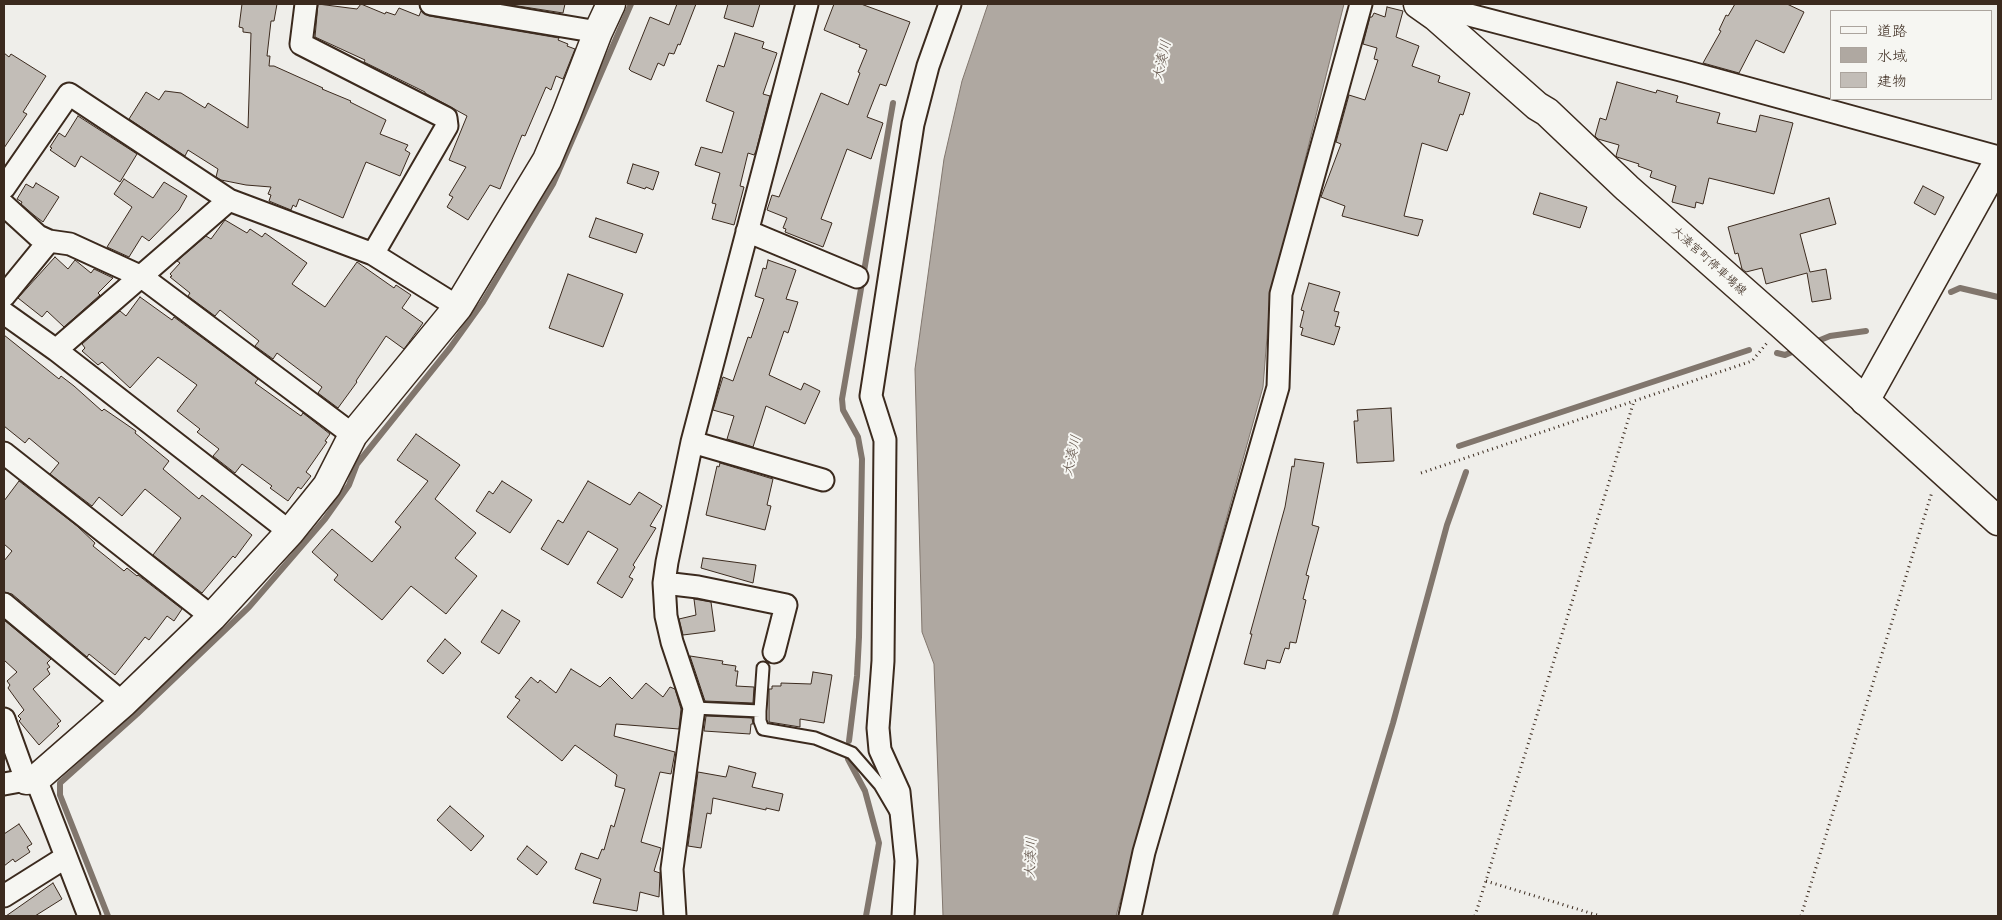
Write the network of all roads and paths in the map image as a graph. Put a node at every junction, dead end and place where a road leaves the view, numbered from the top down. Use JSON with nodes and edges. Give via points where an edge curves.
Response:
{"nodes":[{"id":1,"x":306,"y":4,"type":"edge"},
{"id":2,"x":430,"y":4,"type":"edge"},
{"id":3,"x":611,"y":4,"type":"edge"},
{"id":4,"x":807,"y":4,"type":"edge"},
{"id":5,"x":950,"y":4,"type":"edge"},
{"id":6,"x":1360,"y":4,"type":"edge"},
{"id":7,"x":1427,"y":10,"type":"edge"},
{"id":8,"x":598,"y":32,"type":"junction"},
{"id":9,"x":1998,"y":157,"type":"edge"},
{"id":10,"x":1998,"y":162,"type":"edge"},
{"id":11,"x":4,"y":188,"type":"edge"},
{"id":12,"x":229,"y":200,"type":"junction"},
{"id":13,"x":4,"y":205,"type":"edge"},
{"id":14,"x":747,"y":231,"type":"junction"},
{"id":15,"x":49,"y":241,"type":"junction"},
{"id":16,"x":373,"y":254,"type":"junction"},
{"id":17,"x":142,"y":277,"type":"junction"},
{"id":18,"x":857,"y":277,"type":"dead end"},
{"id":19,"x":4,"y":296,"type":"edge"},
{"id":20,"x":458,"y":307,"type":"junction"},
{"id":21,"x":4,"y":313,"type":"edge"},
{"id":22,"x":1788,"y":330,"type":"junction"},
{"id":23,"x":56,"y":350,"type":"junction"},
{"id":24,"x":1634,"y":401,"type":"junction"},
{"id":25,"x":1865,"y":401,"type":"junction"},
{"id":26,"x":353,"y":435,"type":"junction"},
{"id":27,"x":692,"y":442,"type":"junction"},
{"id":28,"x":4,"y":453,"type":"edge"},
{"id":29,"x":1939,"y":468,"type":"junction"},
{"id":30,"x":1421,"y":473,"type":"dead end"},
{"id":31,"x":823,"y":480,"type":"dead end"},
{"id":32,"x":1998,"y":521,"type":"edge"},
{"id":33,"x":290,"y":532,"type":"junction"},
{"id":34,"x":664,"y":583,"type":"junction"},
{"id":35,"x":4,"y":604,"type":"edge"},
{"id":36,"x":212,"y":617,"type":"junction"},
{"id":37,"x":768,"y":660,"type":"joint"},
{"id":38,"x":122,"y":702,"type":"junction"},
{"id":39,"x":694,"y":708,"type":"junction"},
{"id":40,"x":760,"y":711,"type":"junction"},
{"id":41,"x":4,"y":719,"type":"edge"},
{"id":42,"x":22,"y":781,"type":"edge"},
{"id":43,"x":902,"y":820,"type":"junction"},
{"id":44,"x":66,"y":857,"type":"junction"},
{"id":45,"x":1486,"y":881,"type":"junction"},
{"id":46,"x":4,"y":896,"type":"edge"},
{"id":47,"x":89,"y":916,"type":"edge"},
{"id":48,"x":675,"y":916,"type":"edge"},
{"id":49,"x":903,"y":916,"type":"edge"},
{"id":50,"x":1130,"y":916,"type":"edge"},
{"id":51,"x":1475,"y":916,"type":"edge"},
{"id":52,"x":1600,"y":916,"type":"edge"},
{"id":53,"x":1801,"y":916,"type":"edge"}],
"edges":[{"from":1,"to":16,"type":"street","via":[[301,44],[446,118],[447,126]]},
{"from":2,"to":8,"type":"street"},
{"from":3,"to":8,"type":"street"},
{"from":4,"to":14,"type":"street"},
{"from":5,"to":43,"type":"street","via":[[928,66],[913,124],[871,396],[885,440],[880,750],[899,792]]},
{"from":6,"to":50,"type":"street","via":[[1281,294],[1278,387],[1144,852]]},
{"from":7,"to":9,"type":"street","via":[[1454,10]]},
{"from":7,"to":22,"type":"street","name":"大湊宮町停車場線","via":[[1547,112],[1627,188]]},
{"from":8,"to":20,"type":"street","via":[[547,160]]},
{"from":10,"to":25,"type":"street"},
{"from":11,"to":12,"type":"street","via":[[69,94]]},
{"from":12,"to":16,"type":"street"},
{"from":12,"to":17,"type":"street"},
{"from":13,"to":15,"type":"street","via":[[38,236]]},
{"from":14,"to":18,"type":"street"},
{"from":14,"to":27,"type":"street"},
{"from":15,"to":17,"type":"street","via":[[70,244]]},
{"from":15,"to":19,"type":"street"},
{"from":16,"to":20,"type":"street"},
{"from":17,"to":23,"type":"street"},
{"from":17,"to":26,"type":"street"},
{"from":20,"to":26,"type":"street"},
{"from":21,"to":23,"type":"street"},
{"from":22,"to":24,"type":"path","via":[[1752,360]]},
{"from":22,"to":25,"type":"street","name":"大湊宮町停車場線"},
{"from":23,"to":33,"type":"street"},
{"from":24,"to":30,"type":"path"},
{"from":24,"to":45,"type":"path"},
{"from":25,"to":29,"type":"street","name":"大湊宮町停車場線"},
{"from":26,"to":33,"type":"street","via":[[327,486]]},
{"from":27,"to":31,"type":"street"},
{"from":27,"to":34,"type":"street"},
{"from":28,"to":36,"type":"street"},
{"from":29,"to":32,"type":"street","name":"大湊宮町停車場線"},
{"from":29,"to":53,"type":"path"},
{"from":33,"to":36,"type":"street"},
{"from":34,"to":37,"type":"street","via":[[786,605]]},
{"from":34,"to":39,"type":"street","via":[[672,642]]},
{"from":35,"to":38,"type":"street"},
{"from":36,"to":38,"type":"street"},
{"from":37,"to":40,"type":"lane"},
{"from":38,"to":42,"type":"street"},
{"from":39,"to":40,"type":"lane"},
{"from":39,"to":48,"type":"street","via":[[672,869]]},
{"from":40,"to":43,"type":"lane","via":[[763,728],[815,738],[852,753],[880,785]]},
{"from":41,"to":42,"type":"street"},
{"from":42,"to":44,"type":"street"},
{"from":43,"to":49,"type":"street","via":[[906,861]]},
{"from":44,"to":46,"type":"street"},
{"from":44,"to":47,"type":"street"},
{"from":45,"to":51,"type":"path"},
{"from":45,"to":52,"type":"path"}]}
